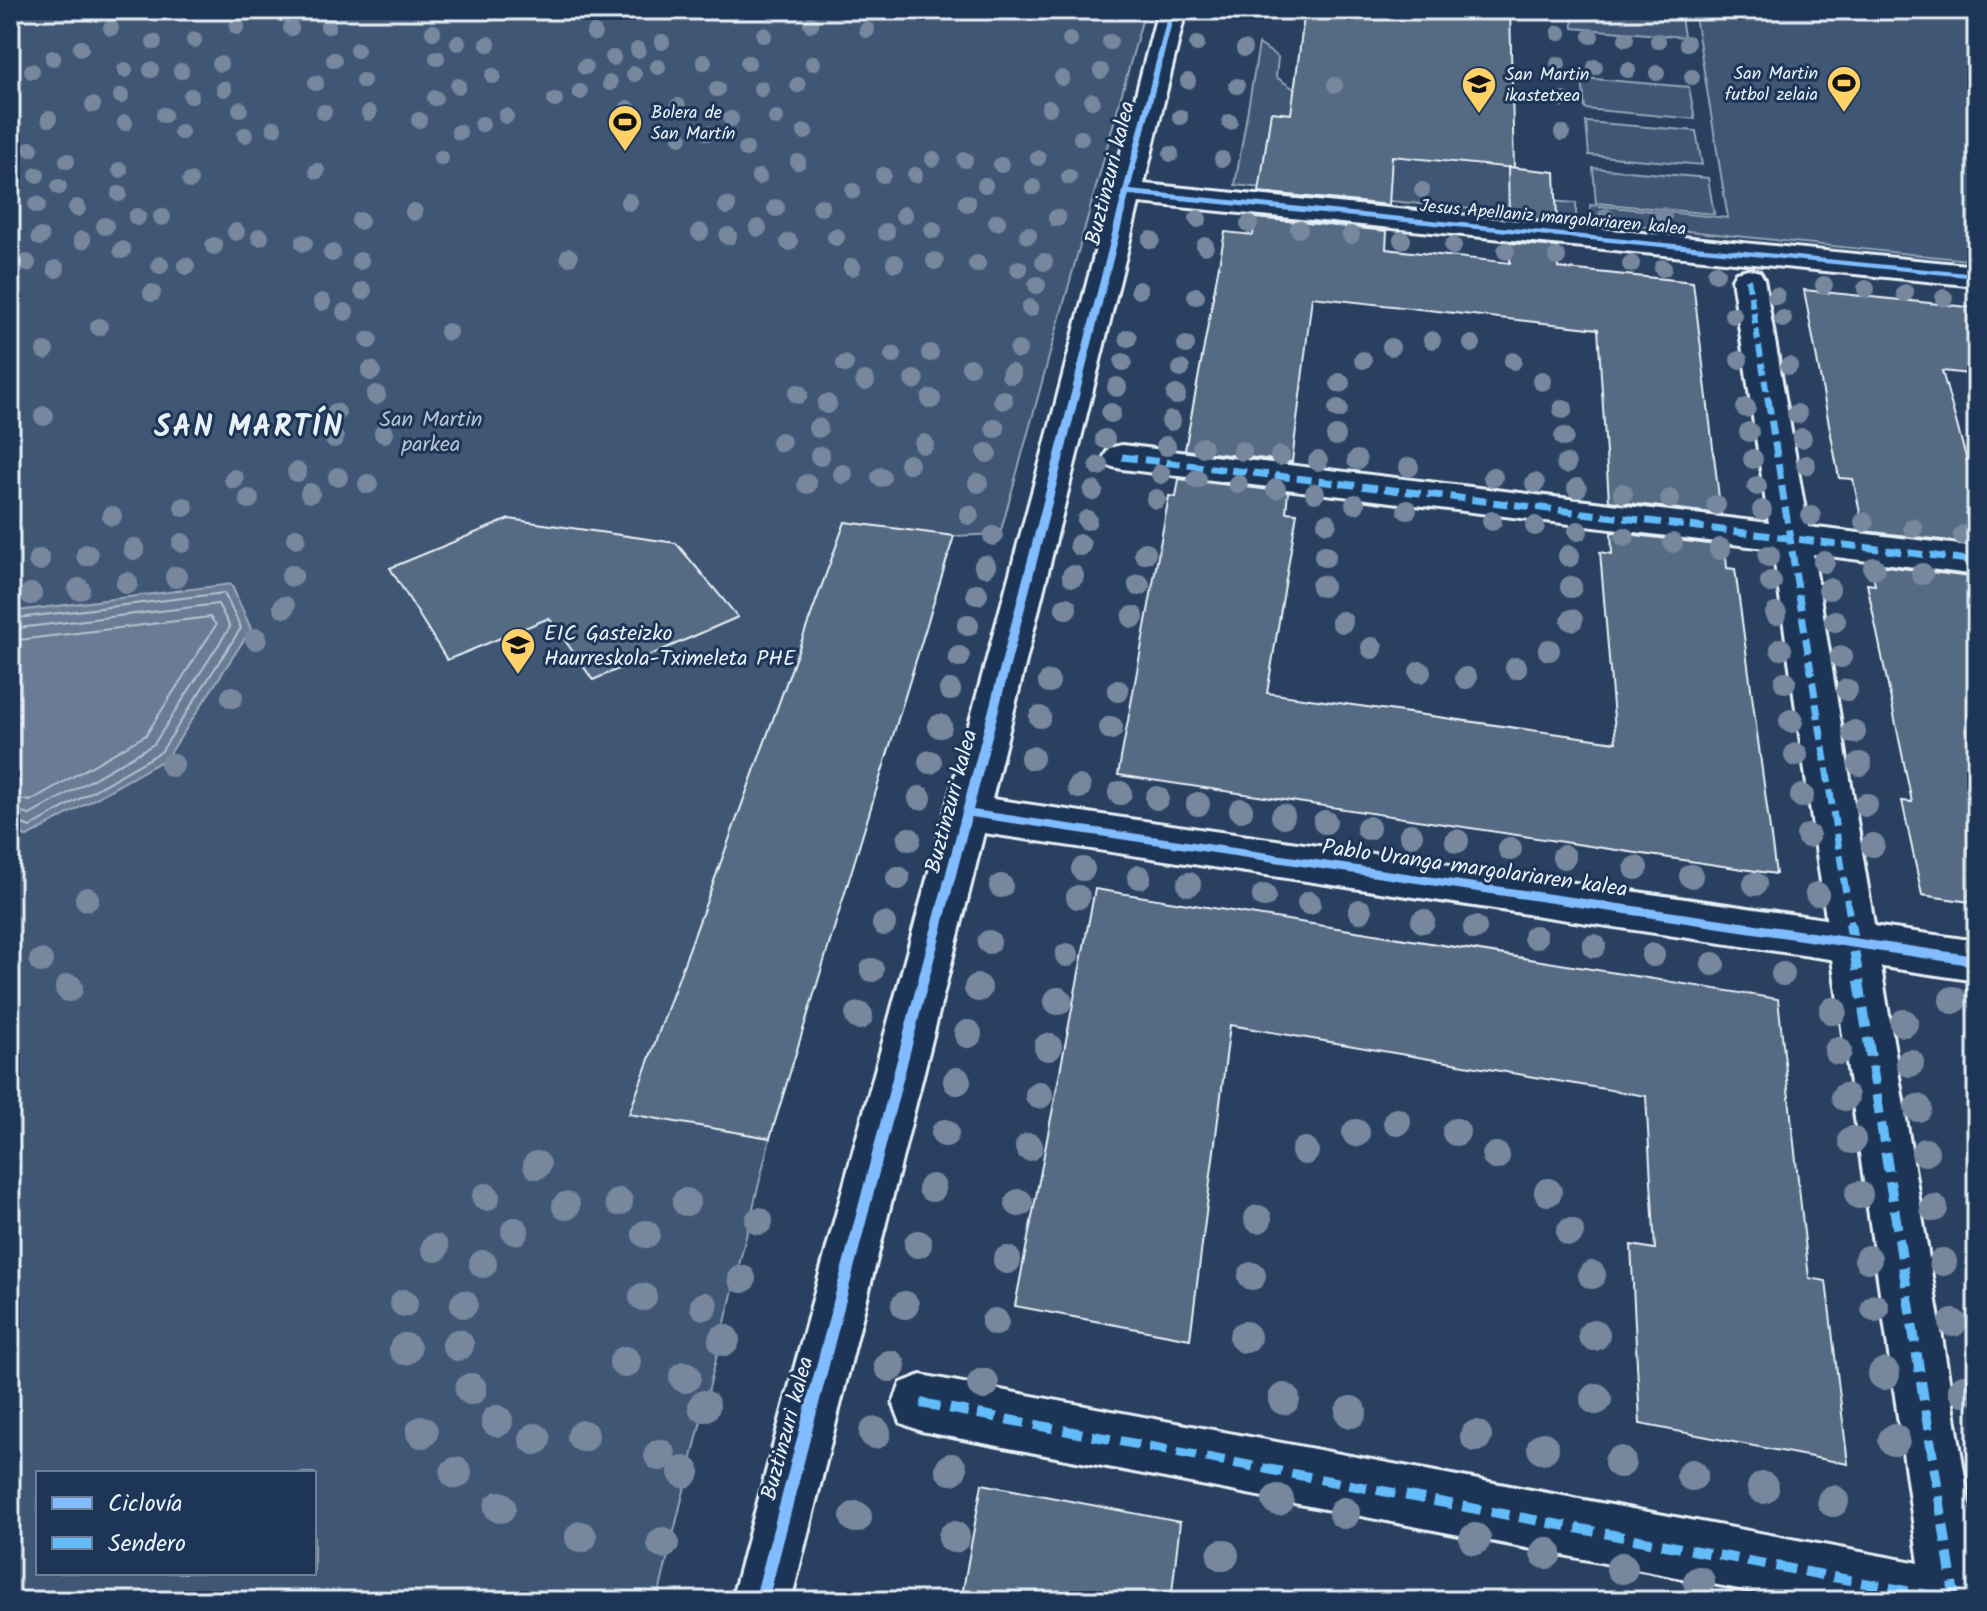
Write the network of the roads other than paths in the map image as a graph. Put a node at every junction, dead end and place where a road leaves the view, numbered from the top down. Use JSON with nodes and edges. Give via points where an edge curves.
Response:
{"nodes":[{"id":1,"x":1172,"y":10,"type":"edge"},
{"id":2,"x":1125,"y":192,"type":"junction"},
{"id":3,"x":1977,"y":276,"type":"edge"},
{"id":4,"x":1748,"y":279,"type":"dead end"},
{"id":5,"x":1122,"y":457,"type":"dead end"},
{"id":6,"x":1791,"y":538,"type":"junction"},
{"id":7,"x":1977,"y":561,"type":"edge"},
{"id":8,"x":967,"y":813,"type":"junction"},
{"id":9,"x":1851,"y":943,"type":"junction"},
{"id":10,"x":1977,"y":961,"type":"edge"},
{"id":11,"x":921,"y":1403,"type":"dead end"},
{"id":12,"x":761,"y":1601,"type":"edge"},
{"id":13,"x":1956,"y":1601,"type":"edge"}],
"edges":[{"from":1,"to":2,"type":"street","name":"Buztinzuri kalea"},
{"from":2,"to":3,"type":"street","name":"Jesus Apellaniz margolariaren kalea"},
{"from":2,"to":8,"type":"street","name":"Buztinzuri kalea"},
{"from":4,"to":6,"type":"street"},
{"from":5,"to":6,"type":"street"},
{"from":6,"to":7,"type":"street"},
{"from":6,"to":9,"type":"street"},
{"from":8,"to":9,"type":"street","name":"Pablo Uranga margolariaren kalea"},
{"from":8,"to":12,"type":"street","name":"Buztinzuri kalea"},
{"from":9,"to":10,"type":"street","name":"Pablo Uranga margolariaren kalea"},
{"from":9,"to":13,"type":"street"},
{"from":11,"to":13,"type":"street"}]}
